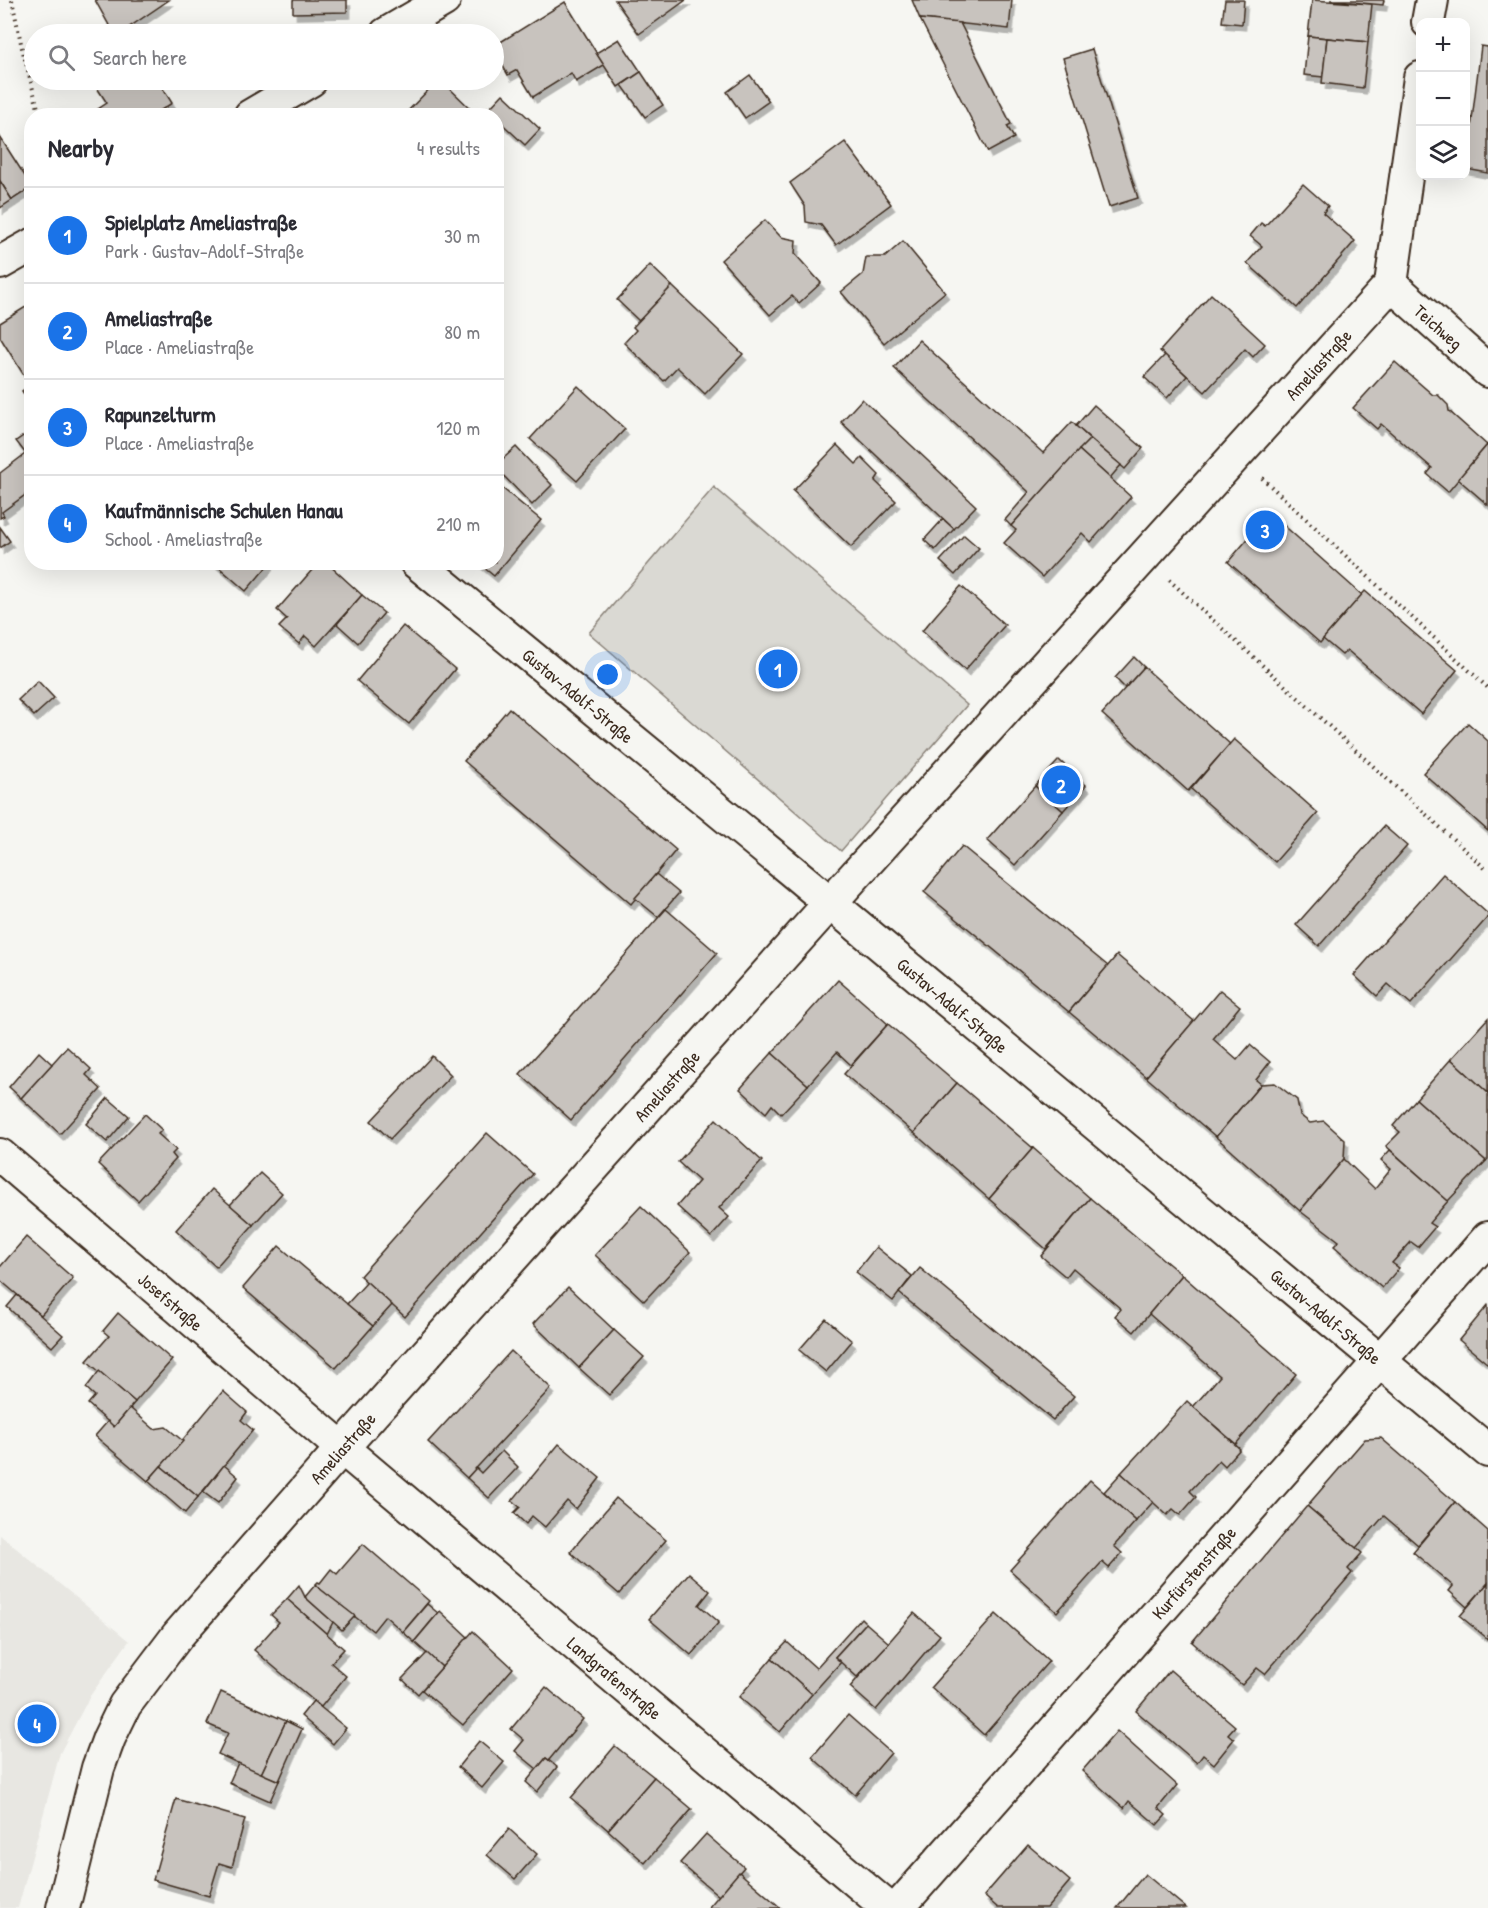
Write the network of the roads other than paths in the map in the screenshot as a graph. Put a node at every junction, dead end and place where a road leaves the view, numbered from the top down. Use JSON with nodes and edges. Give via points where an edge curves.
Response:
{"nodes":[{"id":1,"x":444,"y":0,"type":"edge"},
{"id":2,"x":1432,"y":0,"type":"edge"},
{"id":3,"x":1429,"y":18,"type":"edge"},
{"id":4,"x":403,"y":24,"type":"edge"},
{"id":5,"x":294,"y":90,"type":"edge"},
{"id":6,"x":1416,"y":106,"type":"edge"},
{"id":7,"x":264,"y":108,"type":"edge"},
{"id":8,"x":24,"y":250,"type":"edge"},
{"id":9,"x":0,"y":263,"type":"edge"},
{"id":10,"x":1391,"y":284,"type":"junction"},
{"id":11,"x":1488,"y":371,"type":"edge"},
{"id":12,"x":426,"y":570,"type":"edge"},
{"id":13,"x":830,"y":903,"type":"junction"},
{"id":14,"x":0,"y":1155,"type":"edge"},
{"id":15,"x":1488,"y":1238,"type":"edge"},
{"id":16,"x":1381,"y":1361,"type":"junction"},
{"id":17,"x":342,"y":1448,"type":"junction"},
{"id":18,"x":1488,"y":1451,"type":"edge"},
{"id":19,"x":63,"y":1908,"type":"edge"},
{"id":20,"x":888,"y":1908,"type":"edge"},
{"id":21,"x":898,"y":1908,"type":"edge"}],
"edges":[{"from":1,"to":4,"type":"street"},
{"from":2,"to":3,"type":"street"},
{"from":5,"to":7,"type":"street"},
{"from":6,"to":10,"type":"street"},
{"from":8,"to":9,"type":"street"},
{"from":10,"to":11,"type":"street","name":"Teichweg"},
{"from":10,"to":13,"type":"street","name":"Ameliastraße"},
{"from":12,"to":13,"type":"street","name":"Gustav-Adolf-Straße"},
{"from":13,"to":16,"type":"street","name":"Gustav-Adolf-Straße"},
{"from":13,"to":17,"type":"street","name":"Ameliastraße"},
{"from":14,"to":17,"type":"street","name":"Josefstraße"},
{"from":15,"to":16,"type":"street","name":"Kurfürstenstraße"},
{"from":16,"to":18,"type":"street","name":"Gustav-Adolf-Straße"},
{"from":16,"to":21,"type":"street","name":"Kurfürstenstraße"},
{"from":17,"to":19,"type":"street","name":"Ameliastraße","via":[[178,1635],[125,1705],[98,1768]]},
{"from":17,"to":20,"type":"street","name":"Landgrafenstraße"}]}
